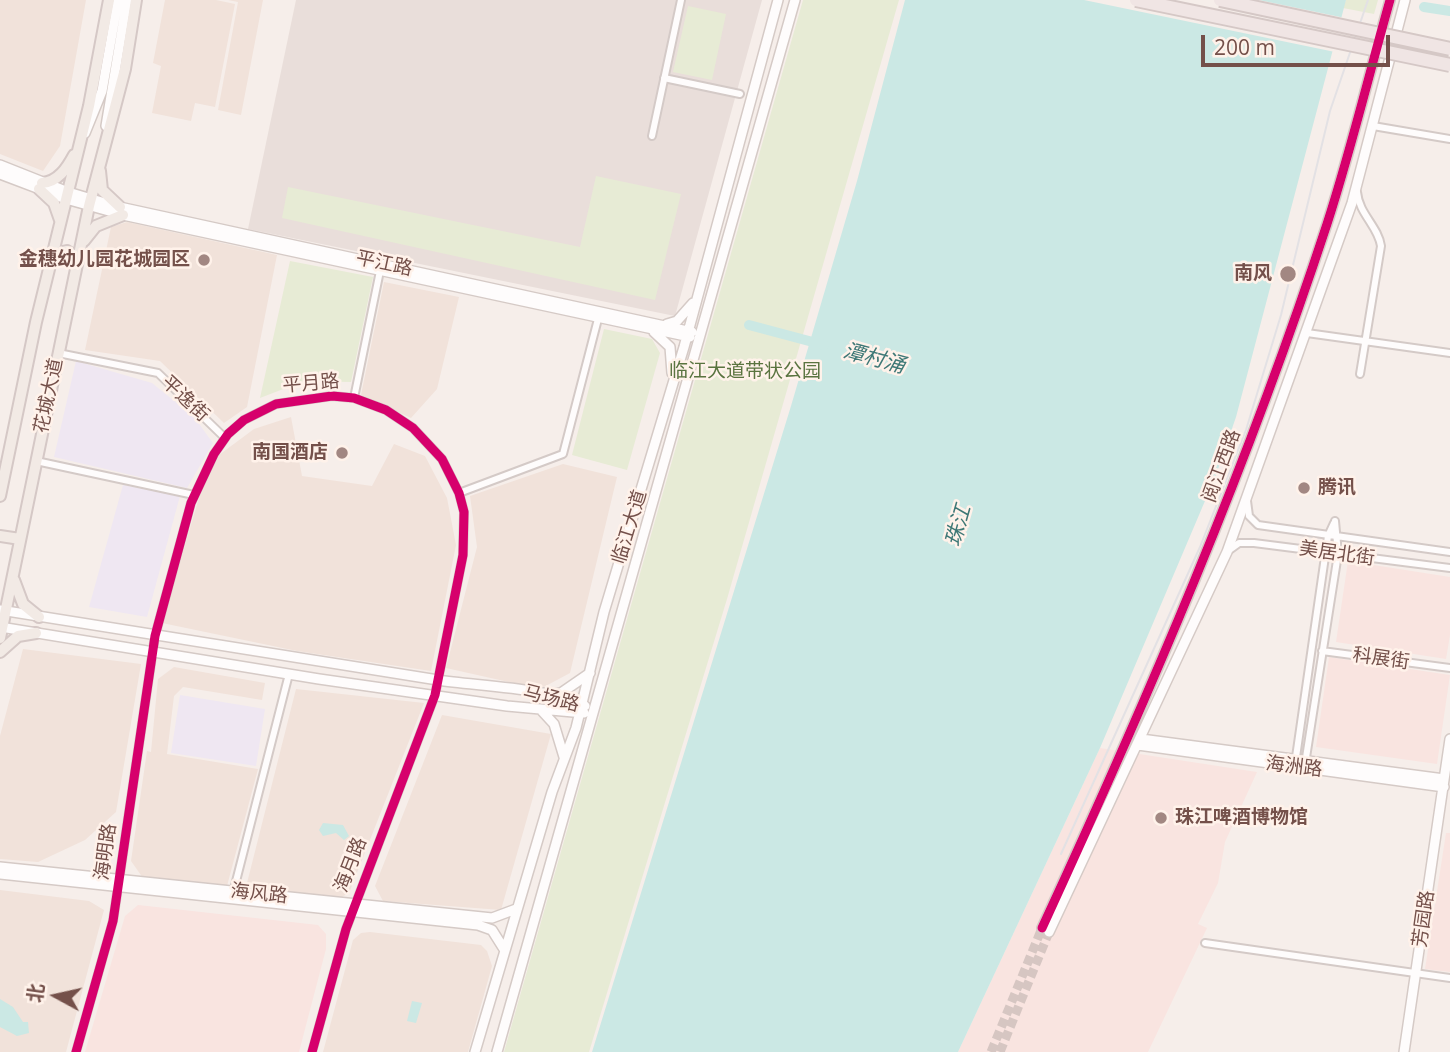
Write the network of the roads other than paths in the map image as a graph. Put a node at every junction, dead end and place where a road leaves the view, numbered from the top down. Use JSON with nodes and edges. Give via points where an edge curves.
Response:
{"nodes":[{"id":1,"x":108,"y":0,"type":"edge"},
{"id":2,"x":118,"y":0,"type":"edge"},
{"id":3,"x":127,"y":0,"type":"edge"},
{"id":4,"x":136,"y":0,"type":"edge"},
{"id":5,"x":681,"y":0,"type":"edge"},
{"id":6,"x":778,"y":0,"type":"edge"},
{"id":7,"x":795,"y":0,"type":"edge"},
{"id":8,"x":1136,"y":0,"type":"edge"},
{"id":9,"x":1220,"y":0,"type":"edge"},
{"id":10,"x":1390,"y":0,"type":"edge"},
{"id":11,"x":1405,"y":0,"type":"edge"},
{"id":12,"x":1450,"y":49,"type":"edge"},
{"id":13,"x":1450,"y":65,"type":"edge"},
{"id":14,"x":664,"y":78,"type":"junction"},
{"id":15,"x":740,"y":93,"type":"dead end"},
{"id":16,"x":1373,"y":126,"type":"junction"},
{"id":17,"x":652,"y":136,"type":"dead end"},
{"id":18,"x":1450,"y":139,"type":"edge"},
{"id":19,"x":80,"y":143,"type":"junction"},
{"id":20,"x":101,"y":155,"type":"junction"},
{"id":21,"x":0,"y":166,"type":"edge"},
{"id":22,"x":0,"y":174,"type":"edge"},
{"id":23,"x":41,"y":186,"type":"junction"},
{"id":24,"x":1356,"y":188,"type":"junction"},
{"id":25,"x":67,"y":196,"type":"junction"},
{"id":26,"x":89,"y":203,"type":"junction"},
{"id":27,"x":122,"y":211,"type":"junction"},
{"id":28,"x":60,"y":225,"type":"junction"},
{"id":29,"x":51,"y":263,"type":"junction"},
{"id":30,"x":380,"y":267,"type":"junction"},
{"id":31,"x":75,"y":270,"type":"junction"},
{"id":32,"x":698,"y":295,"type":"junction"},
{"id":33,"x":598,"y":318,"type":"junction"},
{"id":34,"x":650,"y":326,"type":"junction"},
{"id":35,"x":1307,"y":333,"type":"junction"},
{"id":36,"x":688,"y":334,"type":"junction"},
{"id":37,"x":700,"y":337,"type":"junction"},
{"id":38,"x":1366,"y":343,"type":"junction"},
{"id":39,"x":58,"y":353,"type":"junction"},
{"id":40,"x":1450,"y":353,"type":"edge"},
{"id":41,"x":1360,"y":374,"type":"dead end"},
{"id":42,"x":670,"y":394,"type":"junction"},
{"id":43,"x":354,"y":398,"type":"junction"},
{"id":44,"x":660,"y":425,"type":"junction"},
{"id":45,"x":674,"y":430,"type":"junction"},
{"id":46,"x":225,"y":438,"type":"junction"},
{"id":47,"x":36,"y":461,"type":"junction"},
{"id":48,"x":459,"y":493,"type":"junction"},
{"id":49,"x":194,"y":495,"type":"junction"},
{"id":50,"x":0,"y":496,"type":"edge"},
{"id":51,"x":1247,"y":498,"type":"junction"},
{"id":52,"x":0,"y":536,"type":"edge"},
{"id":53,"x":1328,"y":536,"type":"junction"},
{"id":54,"x":1338,"y":537,"type":"junction"},
{"id":55,"x":20,"y":539,"type":"junction"},
{"id":56,"x":1227,"y":552,"type":"junction"},
{"id":57,"x":1326,"y":552,"type":"junction"},
{"id":58,"x":1450,"y":552,"type":"edge"},
{"id":59,"x":1338,"y":554,"type":"junction"},
{"id":60,"x":1450,"y":568,"type":"edge"},
{"id":61,"x":13,"y":571,"type":"junction"},
{"id":62,"x":3,"y":610,"type":"edge"},
{"id":63,"x":604,"y":612,"type":"junction"},
{"id":64,"x":620,"y":614,"type":"junction"},
{"id":65,"x":39,"y":617,"type":"junction"},
{"id":66,"x":1,"y":631,"type":"edge"},
{"id":67,"x":36,"y":633,"type":"junction"},
{"id":68,"x":155,"y":636,"type":"junction"},
{"id":69,"x":1313,"y":649,"type":"junction"},
{"id":70,"x":1324,"y":651,"type":"junction"},
{"id":71,"x":0,"y":652,"type":"edge"},
{"id":72,"x":152,"y":652,"type":"junction"},
{"id":73,"x":1450,"y":668,"type":"edge"},
{"id":74,"x":590,"y":673,"type":"junction"},
{"id":75,"x":289,"y":674,"type":"junction"},
{"id":76,"x":438,"y":680,"type":"junction"},
{"id":77,"x":435,"y":695,"type":"junction"},
{"id":78,"x":545,"y":695,"type":"junction"},
{"id":79,"x":581,"y":704,"type":"junction"},
{"id":80,"x":541,"y":709,"type":"junction"},
{"id":81,"x":592,"y":711,"type":"junction"},
{"id":82,"x":580,"y":715,"type":"junction"},
{"id":83,"x":1450,"y":739,"type":"edge"},
{"id":84,"x":1139,"y":742,"type":"junction"},
{"id":85,"x":565,"y":761,"type":"junction"},
{"id":86,"x":1300,"y":764,"type":"junction"},
{"id":87,"x":1446,"y":784,"type":"edge"},
{"id":88,"x":552,"y":792,"type":"junction"},
{"id":89,"x":568,"y":797,"type":"junction"},
{"id":90,"x":0,"y":867,"type":"edge"},
{"id":91,"x":0,"y":874,"type":"edge"},
{"id":92,"x":120,"y":884,"type":"junction"},
{"id":93,"x":232,"y":895,"type":"junction"},
{"id":94,"x":353,"y":908,"type":"junction"},
{"id":95,"x":516,"y":909,"type":"junction"},
{"id":96,"x":1205,"y":943,"type":"dead end"},
{"id":97,"x":504,"y":949,"type":"junction"},
{"id":98,"x":1416,"y":973,"type":"junction"},
{"id":99,"x":1450,"y":978,"type":"edge"},
{"id":100,"x":76,"y":1052,"type":"edge"},
{"id":101,"x":312,"y":1052,"type":"edge"},
{"id":102,"x":475,"y":1052,"type":"edge"},
{"id":103,"x":497,"y":1052,"type":"edge"},
{"id":104,"x":1404,"y":1052,"type":"edge"}],
"edges":[{"from":1,"to":19,"type":"main road","name":"花城大道"},
{"from":2,"to":19,"type":"main road","name":"花城大道","via":[[102,90]]},
{"from":3,"to":20,"type":"main road","name":"花城大道"},
{"from":4,"to":20,"type":"main road","name":"花城大道","via":[[116,112]]},
{"from":5,"to":14,"type":"street"},
{"from":6,"to":32,"type":"main road","name":"临江大道"},
{"from":7,"to":37,"type":"main road","name":"临江大道"},
{"from":8,"to":13,"type":"highway","bridge":true},
{"from":9,"to":12,"type":"highway","bridge":true},
{"from":10,"to":84,"type":"main road","name":"阅江西路","via":[[1328,220],[1227,504],[1045,930]]},
{"from":11,"to":16,"type":"main road","name":"阅江西路"},
{"from":14,"to":15,"type":"street"},
{"from":14,"to":17,"type":"street"},
{"from":16,"to":18,"type":"street"},
{"from":16,"to":24,"type":"main road","name":"阅江西路"},
{"from":19,"to":23,"type":"main road","via":[[62,174]]},
{"from":19,"to":25,"type":"main road","name":"花城大道"},
{"from":20,"to":26,"type":"main road","name":"花城大道"},
{"from":20,"to":27,"type":"main road","via":[[102,190]]},
{"from":21,"to":23,"type":"main road"},
{"from":22,"to":23,"type":"main road"},
{"from":23,"to":25,"type":"main road","name":"平江路"},
{"from":23,"to":28,"type":"main road","via":[[57,207]]},
{"from":24,"to":35,"type":"main road","name":"阅江西路"},
{"from":24,"to":38,"type":"street","via":[[1362,213],[1381,246]]},
{"from":25,"to":26,"type":"main road","name":"平江路"},
{"from":25,"to":28,"type":"main road","name":"花城大道"},
{"from":26,"to":27,"type":"main road","name":"平江路"},
{"from":26,"to":31,"type":"main road","name":"花城大道"},
{"from":27,"to":30,"type":"main road","name":"平江路"},
{"from":27,"to":31,"type":"main road","via":[[85,238]]},
{"from":28,"to":29,"type":"main road","name":"花城大道"},
{"from":29,"to":31,"type":"main road","via":[[58,253],[71,253]]},
{"from":29,"to":50,"type":"main road","name":"花城大道"},
{"from":30,"to":33,"type":"main road","name":"平江路"},
{"from":30,"to":34,"type":"main road","name":"平江路"},
{"from":30,"to":43,"type":"street","name":"平月路"},
{"from":31,"to":39,"type":"main road","name":"花城大道"},
{"from":32,"to":34,"type":"main road","via":[[677,321]]},
{"from":32,"to":36,"type":"main road","name":"临江大道"},
{"from":33,"to":34,"type":"main road","name":"平江路"},
{"from":33,"to":48,"type":"street","via":[[563,454]]},
{"from":34,"to":36,"type":"main road","name":"平江路"},
{"from":34,"to":42,"type":"main road","via":[[673,356]]},
{"from":35,"to":38,"type":"street"},
{"from":35,"to":51,"type":"main road","name":"阅江西路"},
{"from":36,"to":37,"type":"main road","name":"平江路"},
{"from":36,"to":42,"type":"main road","name":"临江大道"},
{"from":37,"to":45,"type":"main road","name":"临江大道"},
{"from":38,"to":40,"type":"street"},
{"from":38,"to":41,"type":"street"},
{"from":39,"to":46,"type":"street","name":"平逸街","via":[[158,373]]},
{"from":39,"to":47,"type":"main road","name":"花城大道"},
{"from":42,"to":44,"type":"main road","name":"临江大道"},
{"from":43,"to":46,"type":"street","name":"平月路","via":[[332,396],[276,404],[253,414]]},
{"from":43,"to":48,"type":"street","name":"平月路","via":[[386,410],[413,428],[442,459]]},
{"from":44,"to":45,"type":"main road","via":[[671,423]]},
{"from":44,"to":63,"type":"main road","name":"临江大道"},
{"from":45,"to":64,"type":"main road","name":"临江大道"},
{"from":46,"to":49,"type":"street","name":"平月路"},
{"from":47,"to":49,"type":"street"},
{"from":47,"to":55,"type":"main road","name":"花城大道"},
{"from":48,"to":76,"type":"street","name":"平月路","via":[[464,512],[463,555]]},
{"from":49,"to":68,"type":"street","name":"平月路"},
{"from":51,"to":53,"type":"street","name":"美居北街","via":[[1250,516],[1258,525]]},
{"from":51,"to":56,"type":"main road","name":"阅江西路"},
{"from":52,"to":55,"type":"main road"},
{"from":53,"to":54,"type":"street","name":"美居北街"},
{"from":53,"to":54,"type":"street","via":[[1335,521]]},
{"from":53,"to":57,"type":"street"},
{"from":54,"to":58,"type":"street","name":"美居北街"},
{"from":54,"to":59,"type":"street"},
{"from":55,"to":61,"type":"main road","name":"花城大道"},
{"from":56,"to":57,"type":"street","name":"美居北街","via":[[1245,542]]},
{"from":56,"to":84,"type":"main road","name":"阅江西路"},
{"from":57,"to":59,"type":"street","name":"美居北街"},
{"from":57,"to":69,"type":"street"},
{"from":59,"to":60,"type":"street","name":"美居北街"},
{"from":59,"to":70,"type":"street"},
{"from":61,"to":62,"type":"main road","name":"花城大道"},
{"from":61,"to":65,"type":"main road","via":[[18,596]]},
{"from":62,"to":65,"type":"main road","name":"马场路"},
{"from":62,"to":66,"type":"main road","name":"花城大道"},
{"from":63,"to":64,"type":"main road","via":[[610,620]]},
{"from":63,"to":74,"type":"main road","name":"临江大道"},
{"from":64,"to":81,"type":"main road","name":"临江大道"},
{"from":65,"to":68,"type":"main road","name":"马场路"},
{"from":66,"to":67,"type":"main road","name":"马场路"},
{"from":67,"to":71,"type":"main road","via":[[18,636]]},
{"from":67,"to":72,"type":"main road","name":"马场路"},
{"from":68,"to":72,"type":"street","name":"海明路"},
{"from":68,"to":76,"type":"main road","name":"马场路"},
{"from":69,"to":70,"type":"street","name":"科展街"},
{"from":69,"to":86,"type":"street"},
{"from":70,"to":73,"type":"street","name":"科展街"},
{"from":70,"to":86,"type":"street"},
{"from":72,"to":75,"type":"main road","name":"马场路"},
{"from":72,"to":92,"type":"street","name":"海明路"},
{"from":74,"to":78,"type":"main road","via":[[561,692]]},
{"from":74,"to":79,"type":"main road","name":"临江大道"},
{"from":75,"to":77,"type":"main road","name":"马场路"},
{"from":75,"to":93,"type":"street"},
{"from":76,"to":77,"type":"street","name":"平月路"},
{"from":76,"to":78,"type":"main road","name":"马场路"},
{"from":77,"to":80,"type":"main road","name":"马场路"},
{"from":77,"to":94,"type":"street","name":"海月路"},
{"from":78,"to":79,"type":"main road","name":"马场路"},
{"from":78,"to":80,"type":"main road","via":[[549,704]]},
{"from":79,"to":81,"type":"main road","name":"马场路"},
{"from":79,"to":82,"type":"main road","name":"临江大道"},
{"from":80,"to":82,"type":"main road","name":"马场路"},
{"from":80,"to":85,"type":"main road","via":[[554,724]]},
{"from":81,"to":82,"type":"main road","name":"马场路"},
{"from":81,"to":89,"type":"main road","name":"临江大道"},
{"from":82,"to":85,"type":"main road","name":"临江大道"},
{"from":83,"to":87,"type":"main road","name":"芳园路"},
{"from":84,"to":86,"type":"main road","name":"海洲路"},
{"from":85,"to":88,"type":"main road","name":"临江大道"},
{"from":86,"to":87,"type":"main road","name":"海洲路"},
{"from":87,"to":98,"type":"main road","name":"芳园路"},
{"from":88,"to":89,"type":"main road","via":[[564,787]]},
{"from":88,"to":95,"type":"main road","name":"临江大道"},
{"from":89,"to":103,"type":"main road","name":"临江大道"},
{"from":90,"to":92,"type":"main road","name":"海风路"},
{"from":91,"to":92,"type":"main road","name":"海风路"},
{"from":92,"to":93,"type":"main road","name":"海风路"},
{"from":92,"to":100,"type":"street","name":"海明路"},
{"from":93,"to":94,"type":"main road","name":"海风路"},
{"from":94,"to":95,"type":"main road","name":"海风路","via":[[492,918]]},
{"from":94,"to":97,"type":"main road","name":"海风路","via":[[487,927],[498,935]]},
{"from":94,"to":101,"type":"street","name":"海月路"},
{"from":95,"to":97,"type":"main road","name":"临江大道"},
{"from":96,"to":98,"type":"street"},
{"from":97,"to":102,"type":"main road","name":"临江大道"},
{"from":98,"to":99,"type":"street"},
{"from":98,"to":104,"type":"main road","name":"芳园路"}]}
